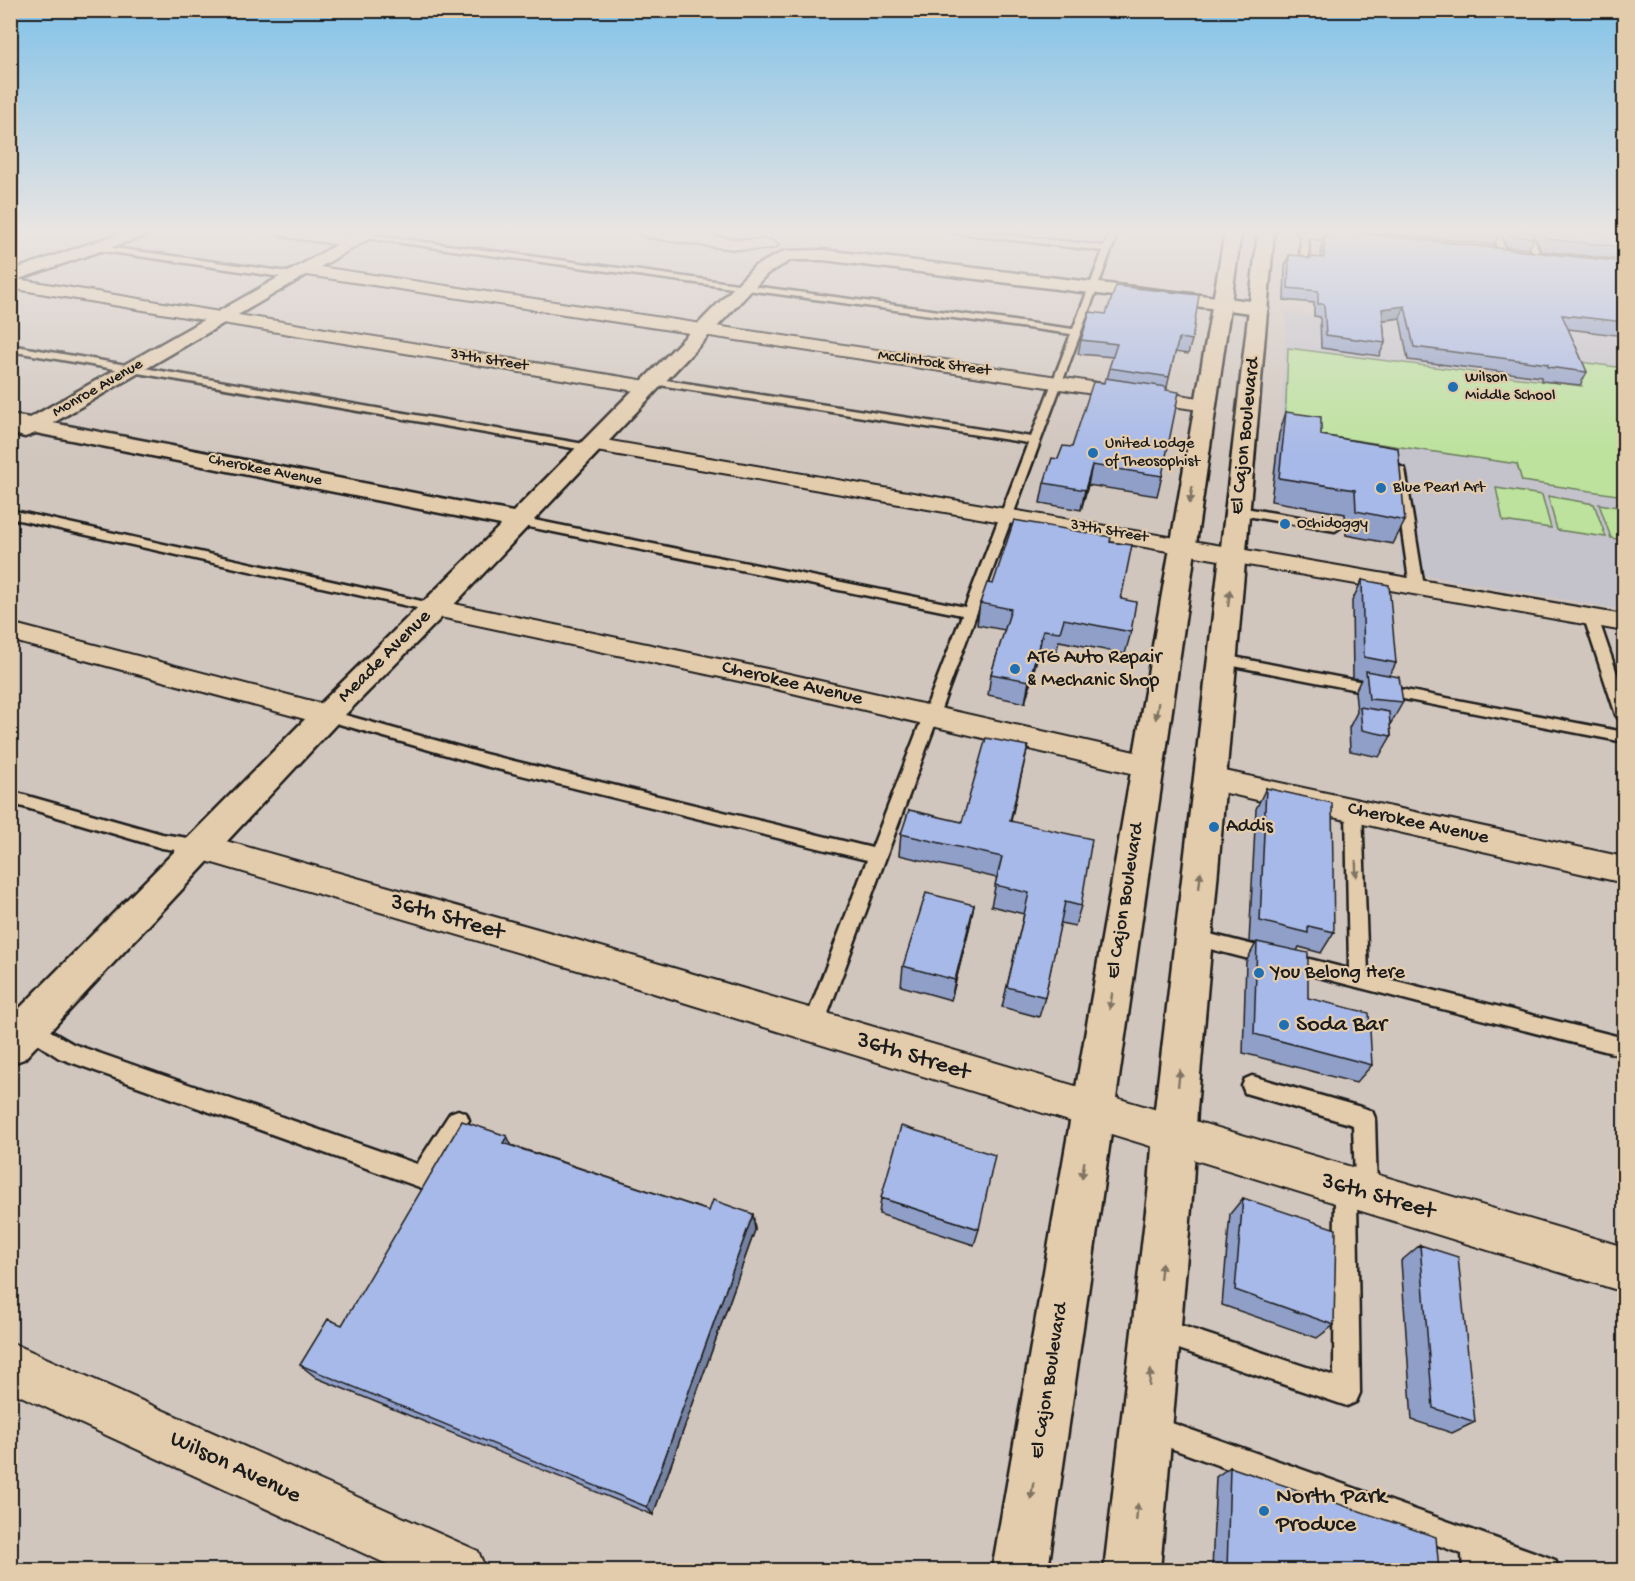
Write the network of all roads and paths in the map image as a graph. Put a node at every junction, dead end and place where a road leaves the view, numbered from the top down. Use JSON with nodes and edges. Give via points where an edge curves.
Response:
{"nodes":[{"id":1,"x":148,"y":306,"type":"edge"},
{"id":2,"x":243,"y":306,"type":"edge"},
{"id":3,"x":532,"y":306,"type":"edge"},
{"id":4,"x":727,"y":306,"type":"edge"},
{"id":5,"x":977,"y":306,"type":"edge"},
{"id":6,"x":1086,"y":306,"type":"edge"},
{"id":7,"x":1221,"y":306,"type":"edge"},
{"id":8,"x":1242,"y":306,"type":"edge"},
{"id":9,"x":1259,"y":308,"type":"joint"},
{"id":10,"x":222,"y":318,"type":"junction"},
{"id":11,"x":703,"y":330,"type":"junction"},
{"id":12,"x":1076,"y":332,"type":"junction"},
{"id":13,"x":10,"y":348,"type":"edge"},
{"id":14,"x":133,"y":369,"type":"junction"},
{"id":15,"x":1057,"y":382,"type":"junction"},
{"id":16,"x":650,"y":384,"type":"junction"},
{"id":17,"x":1206,"y":405,"type":"junction"},
{"id":18,"x":10,"y":421,"type":"edge"},
{"id":19,"x":34,"y":425,"type":"junction"},
{"id":20,"x":10,"y":439,"type":"edge"},
{"id":21,"x":1035,"y":441,"type":"junction"},
{"id":22,"x":591,"y":446,"type":"junction"},
{"id":23,"x":1397,"y":458,"type":"edge"},
{"id":24,"x":1239,"y":511,"type":"junction"},
{"id":25,"x":10,"y":514,"type":"edge"},
{"id":26,"x":1007,"y":514,"type":"junction"},
{"id":27,"x":519,"y":521,"type":"junction"},
{"id":28,"x":1335,"y":527,"type":"dead end"},
{"id":29,"x":1183,"y":545,"type":"junction"},
{"id":30,"x":1234,"y":554,"type":"junction"},
{"id":31,"x":1417,"y":587,"type":"junction"},
{"id":32,"x":435,"y":608,"type":"junction"},
{"id":33,"x":970,"y":612,"type":"junction"},
{"id":34,"x":1591,"y":618,"type":"junction"},
{"id":35,"x":1624,"y":623,"type":"edge"},
{"id":36,"x":10,"y":631,"type":"edge"},
{"id":37,"x":1223,"y":660,"type":"junction"},
{"id":38,"x":327,"y":715,"type":"junction"},
{"id":39,"x":1624,"y":715,"type":"edge"},
{"id":40,"x":931,"y":716,"type":"junction"},
{"id":41,"x":1624,"y":737,"type":"edge"},
{"id":42,"x":1148,"y":766,"type":"junction"},
{"id":43,"x":1211,"y":779,"type":"junction"},
{"id":44,"x":10,"y":796,"type":"edge"},
{"id":45,"x":1354,"y":810,"type":"junction"},
{"id":46,"x":201,"y":847,"type":"junction"},
{"id":47,"x":877,"y":856,"type":"junction"},
{"id":48,"x":1624,"y":870,"type":"edge"},
{"id":49,"x":1194,"y":938,"type":"junction"},
{"id":50,"x":1359,"y":980,"type":"junction"},
{"id":51,"x":813,"y":1027,"type":"junction"},
{"id":52,"x":16,"y":1031,"type":"edge"},
{"id":53,"x":1624,"y":1047,"type":"edge"},
{"id":54,"x":1252,"y":1086,"type":"dead end"},
{"id":55,"x":1093,"y":1112,"type":"junction"},
{"id":56,"x":458,"y":1120,"type":"dead end"},
{"id":57,"x":1173,"y":1136,"type":"junction"},
{"id":58,"x":1356,"y":1190,"type":"junction"},
{"id":59,"x":1624,"y":1270,"type":"edge"},
{"id":60,"x":1155,"y":1329,"type":"junction"},
{"id":61,"x":10,"y":1366,"type":"edge"},
{"id":62,"x":1145,"y":1427,"type":"junction"},
{"id":63,"x":1476,"y":1558,"type":"edge"},
{"id":64,"x":459,"y":1570,"type":"edge"},
{"id":65,"x":1020,"y":1570,"type":"edge"},
{"id":66,"x":1132,"y":1570,"type":"edge"},
{"id":67,"x":1545,"y":1570,"type":"edge"}],
"edges":[{"from":1,"to":10,"type":"street","name":"37th Street"},
{"from":2,"to":10,"type":"main road","name":"Monroe Avenue"},
{"from":3,"to":11,"type":"street","name":"McClintock Street"},
{"from":4,"to":11,"type":"main road","name":"Meade Avenue"},
{"from":5,"to":12,"type":"lane"},
{"from":6,"to":12,"type":"lane"},
{"from":7,"to":17,"type":"main road","name":"El Cajon Boulevard"},
{"from":8,"to":9,"type":"main road"},
{"from":9,"to":24,"type":"main road","name":"El Cajon Boulevard"},
{"from":10,"to":14,"type":"main road","name":"Monroe Avenue"},
{"from":10,"to":16,"type":"street","name":"37th Street"},
{"from":11,"to":15,"type":"street","name":"McClintock Street"},
{"from":11,"to":16,"type":"main road","name":"Meade Avenue"},
{"from":12,"to":15,"type":"lane"},
{"from":13,"to":14,"type":"lane"},
{"from":14,"to":19,"type":"main road","name":"Monroe Avenue"},
{"from":14,"to":22,"type":"lane"},
{"from":15,"to":17,"type":"street","name":"McClintock Street"},
{"from":15,"to":21,"type":"lane"},
{"from":16,"to":21,"type":"lane"},
{"from":16,"to":22,"type":"main road","name":"Meade Avenue"},
{"from":17,"to":29,"type":"main road","name":"El Cajon Boulevard","one_way":true},
{"from":18,"to":19,"type":"main road","name":"Cherokee Avenue"},
{"from":19,"to":20,"type":"main road","name":"Monroe Avenue"},
{"from":19,"to":27,"type":"main road","name":"Cherokee Avenue"},
{"from":21,"to":26,"type":"lane"},
{"from":22,"to":26,"type":"street","name":"37th Street"},
{"from":22,"to":27,"type":"main road","name":"Meade Avenue"},
{"from":23,"to":31,"type":"lane"},
{"from":24,"to":28,"type":"lane"},
{"from":24,"to":30,"type":"main road","name":"El Cajon Boulevard"},
{"from":25,"to":32,"type":"lane"},
{"from":26,"to":29,"type":"street","name":"37th Street"},
{"from":26,"to":33,"type":"lane"},
{"from":27,"to":32,"type":"main road","name":"Meade Avenue"},
{"from":27,"to":33,"type":"lane"},
{"from":29,"to":30,"type":"street","name":"37th Street"},
{"from":29,"to":42,"type":"main road","name":"El Cajon Boulevard","one_way":true},
{"from":30,"to":31,"type":"street","name":"37th Street"},
{"from":37,"to":30,"type":"main road","name":"El Cajon Boulevard","one_way":true},
{"from":31,"to":34,"type":"street","name":"37th Street"},
{"from":32,"to":38,"type":"main road","name":"Meade Avenue"},
{"from":32,"to":40,"type":"street","name":"Cherokee Avenue"},
{"from":33,"to":40,"type":"lane"},
{"from":34,"to":35,"type":"street","name":"37th Street"},
{"from":34,"to":39,"type":"lane"},
{"from":36,"to":38,"type":"street"},
{"from":37,"to":41,"type":"lane"},
{"from":37,"to":43,"type":"main road","name":"El Cajon Boulevard"},
{"from":38,"to":46,"type":"main road","name":"Meade Avenue"},
{"from":38,"to":47,"type":"lane","via":[[484,759]]},
{"from":40,"to":42,"type":"street","name":"Cherokee Avenue"},
{"from":40,"to":47,"type":"lane"},
{"from":42,"to":55,"type":"main road","name":"El Cajon Boulevard","one_way":true},
{"from":43,"to":45,"type":"street","name":"Cherokee Avenue"},
{"from":49,"to":43,"type":"main road","name":"El Cajon Boulevard","one_way":true},
{"from":44,"to":46,"type":"lane","via":[[162,840]]},
{"from":45,"to":48,"type":"street","name":"Cherokee Avenue"},
{"from":45,"to":50,"type":"lane","one_way":true},
{"from":46,"to":51,"type":"street","name":"36th Street"},
{"from":46,"to":52,"type":"main road","name":"Meade Avenue"},
{"from":47,"to":51,"type":"lane"},
{"from":49,"to":50,"type":"lane"},
{"from":57,"to":49,"type":"main road","name":"El Cajon Boulevard","one_way":true},
{"from":50,"to":53,"type":"lane"},
{"from":51,"to":55,"type":"street","name":"36th Street"},
{"from":52,"to":56,"type":"lane","via":[[422,1177]]},
{"from":54,"to":58,"type":"lane","via":[[1364,1118]]},
{"from":55,"to":57,"type":"street","name":"36th Street"},
{"from":55,"to":65,"type":"main road","name":"El Cajon Boulevard","one_way":true},
{"from":57,"to":58,"type":"street","name":"36th Street"},
{"from":60,"to":57,"type":"main road","name":"El Cajon Boulevard","one_way":true},
{"from":58,"to":59,"type":"street","name":"36th Street"},
{"from":58,"to":60,"type":"lane","via":[[1347,1393]]},
{"from":62,"to":60,"type":"main road","name":"El Cajon Boulevard","one_way":true},
{"from":61,"to":64,"type":"street","name":"Wilson Avenue"},
{"from":62,"to":63,"type":"lane"},
{"from":66,"to":62,"type":"main road","name":"El Cajon Boulevard","one_way":true},
{"from":63,"to":67,"type":"lane"}]}
